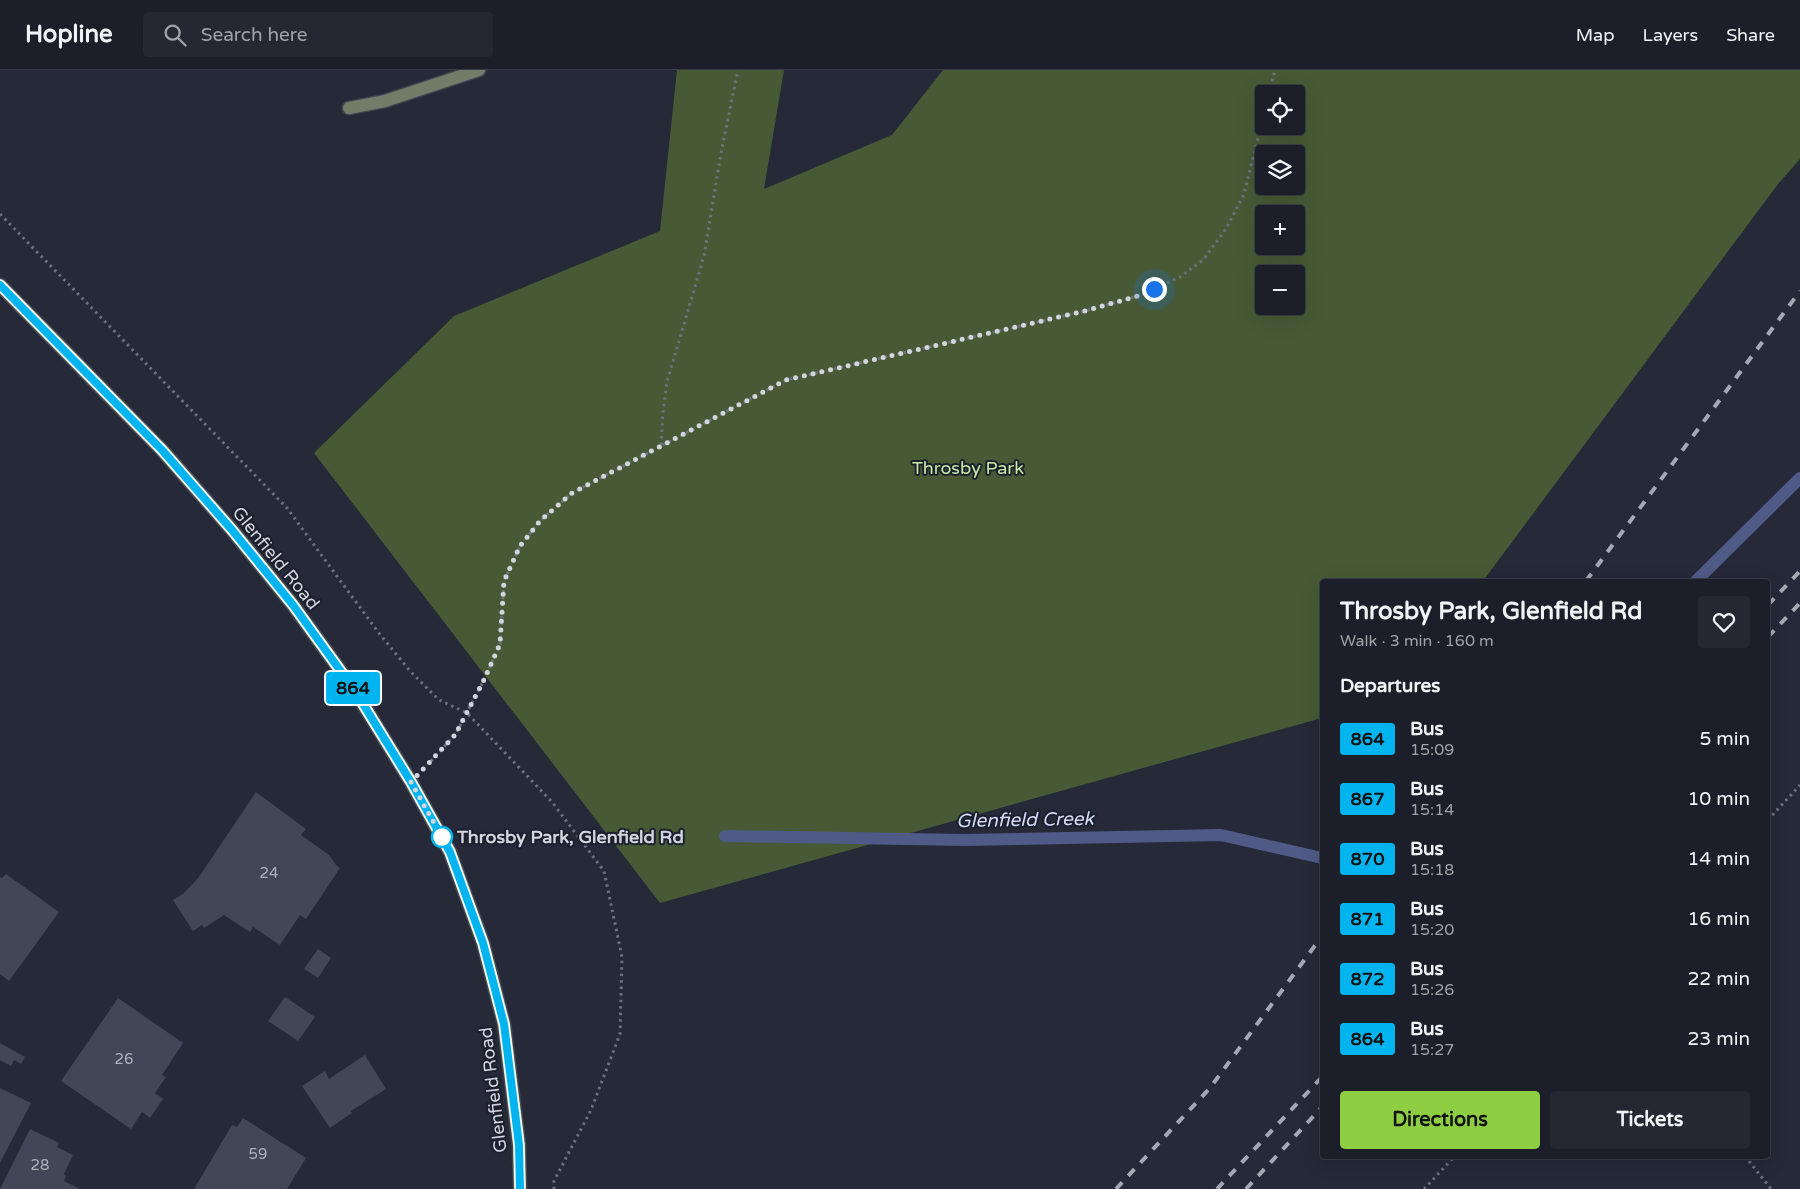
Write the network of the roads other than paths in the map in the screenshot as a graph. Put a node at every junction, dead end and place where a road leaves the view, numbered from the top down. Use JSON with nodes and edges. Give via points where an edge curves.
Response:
{"nodes":[{"id":1,"x":479,"y":70,"type":"edge"},
{"id":2,"x":349,"y":108,"type":"dead end"},
{"id":3,"x":0,"y":285,"type":"edge"},
{"id":4,"x":520,"y":1189,"type":"edge"}],
"edges":[{"from":1,"to":2,"type":"street","via":[[385,101]]},
{"from":3,"to":4,"type":"main road","name":"Glenfield Road","via":[[162,450],[232,530],[293,605],[355,691],[411,782],[450,852],[483,943],[504,1024],[519,1145]]}]}
